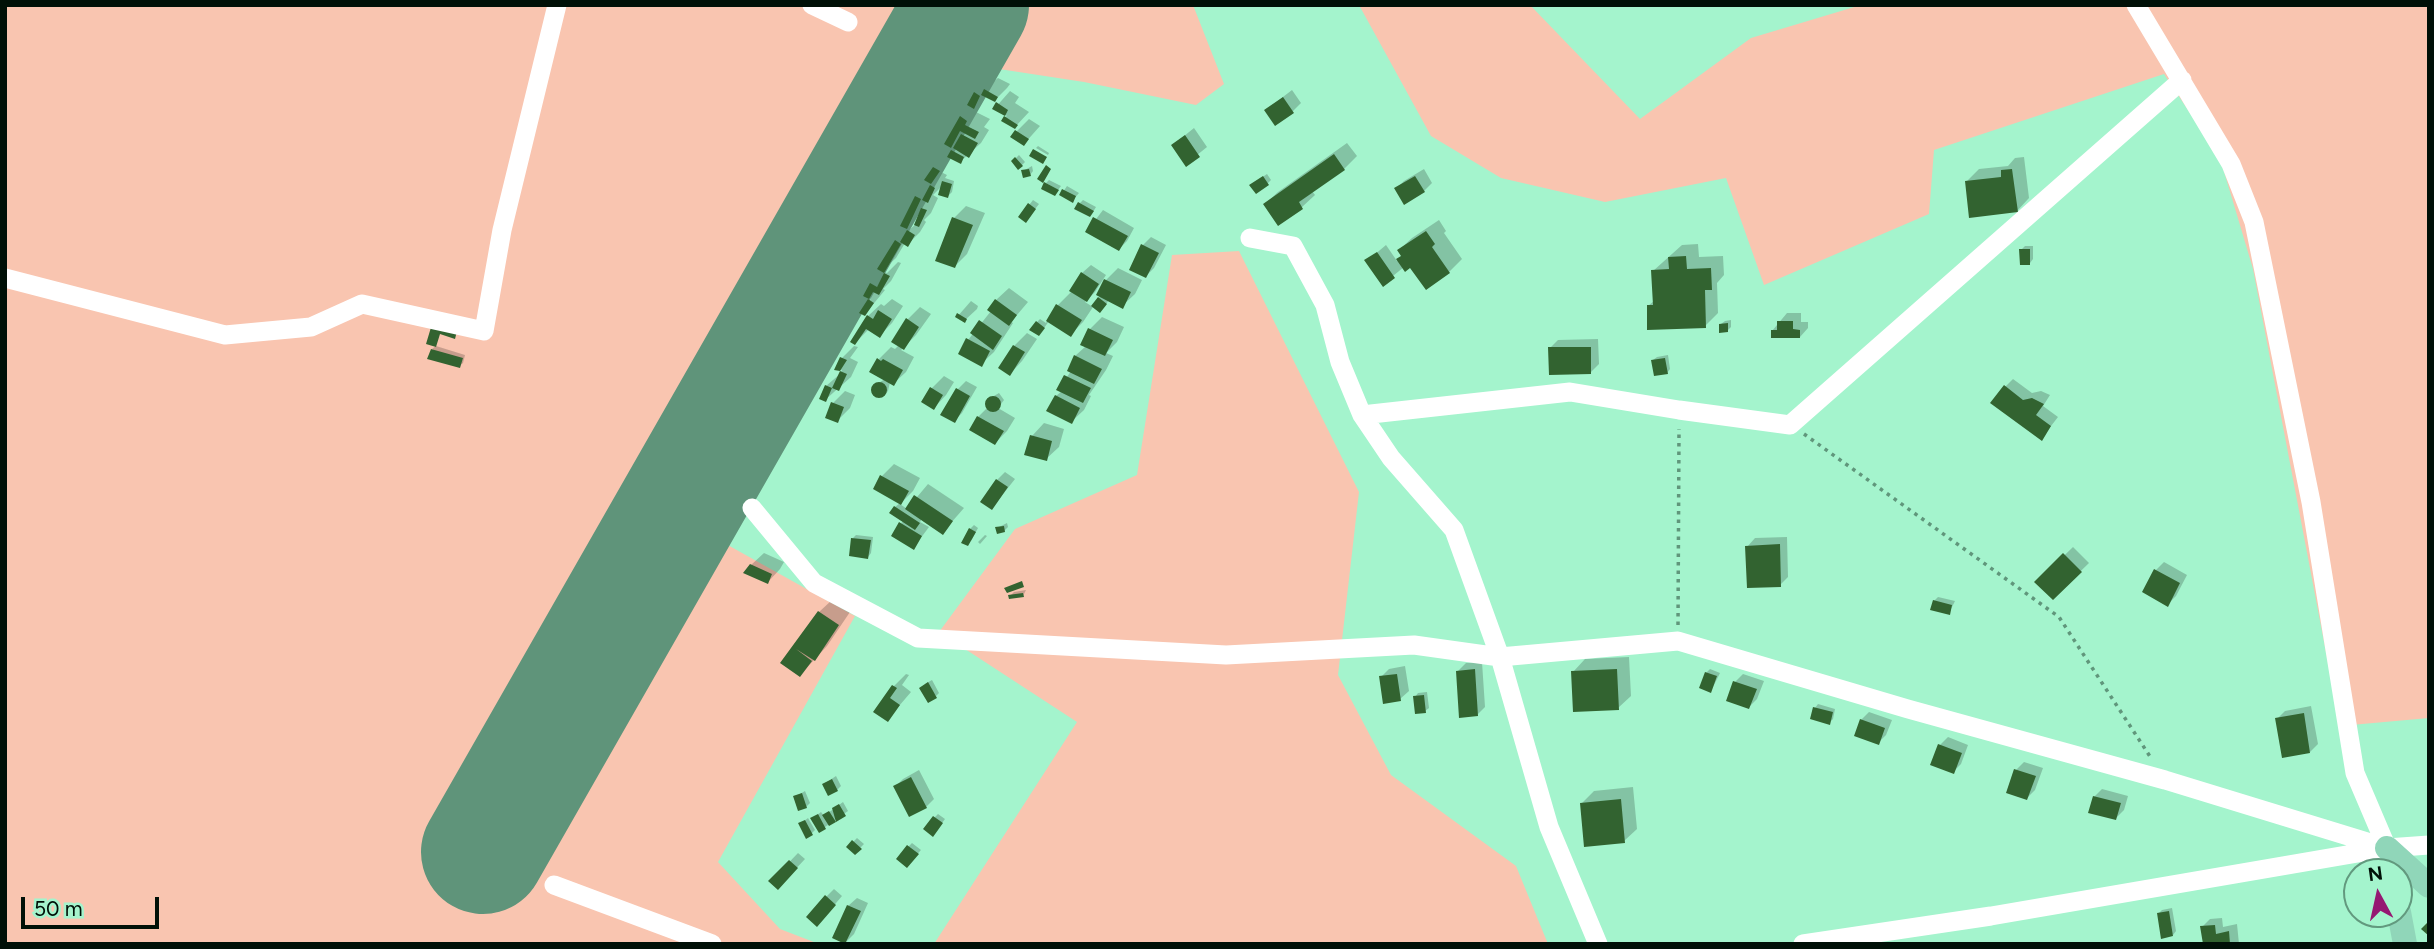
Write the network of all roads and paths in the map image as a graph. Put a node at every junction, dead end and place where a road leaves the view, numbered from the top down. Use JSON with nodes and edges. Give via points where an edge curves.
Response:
{"nodes":[{"id":1,"x":557,"y":5,"type":"edge"},
{"id":2,"x":812,"y":5,"type":"edge"},
{"id":3,"x":2136,"y":5,"type":"edge"},
{"id":4,"x":848,"y":22,"type":"dead end"},
{"id":5,"x":2182,"y":80,"type":"junction"},
{"id":6,"x":1250,"y":238,"type":"dead end"},
{"id":7,"x":5,"y":278,"type":"edge"},
{"id":8,"x":1679,"y":410,"type":"junction"},
{"id":9,"x":1362,"y":415,"type":"junction"},
{"id":10,"x":1790,"y":425,"type":"junction"},
{"id":11,"x":752,"y":508,"type":"dead end"},
{"id":12,"x":1678,"y":641,"type":"junction"},
{"id":13,"x":1500,"y":657,"type":"junction"},
{"id":14,"x":2165,"y":780,"type":"junction"},
{"id":15,"x":2429,"y":845,"type":"edge"},
{"id":16,"x":2383,"y":858,"type":"edge"},
{"id":17,"x":2388,"y":858,"type":"edge"},
{"id":18,"x":2394,"y":858,"type":"edge"},
{"id":19,"x":2343,"y":866,"type":"edge"},
{"id":20,"x":2413,"y":876,"type":"edge"},
{"id":21,"x":554,"y":885,"type":"dead end"},
{"id":22,"x":2429,"y":886,"type":"edge"},
{"id":23,"x":712,"y":944,"type":"edge"},
{"id":24,"x":1598,"y":944,"type":"edge"},
{"id":25,"x":1803,"y":944,"type":"edge"}],
"edges":[{"from":1,"to":7,"type":"street","via":[[502,230],[484,331],[362,304],[311,327],[225,335]]},
{"from":2,"to":4,"type":"street"},
{"from":3,"to":5,"type":"street"},
{"from":5,"to":10,"type":"street"},
{"from":5,"to":17,"type":"street","via":[[2231,164],[2254,222],[2311,502],[2355,773]]},
{"from":6,"to":9,"type":"street","via":[[1293,246],[1325,305],[1340,362]]},
{"from":8,"to":9,"type":"street","via":[[1570,392]]},
{"from":8,"to":10,"type":"street"},
{"from":8,"to":12,"type":"path"},
{"from":9,"to":13,"type":"street","via":[[1391,458],[1454,530]]},
{"from":10,"to":14,"type":"path","via":[[2059,617]]},
{"from":11,"to":13,"type":"street","via":[[814,583],[918,638],[1226,655],[1414,645]]},
{"from":12,"to":13,"type":"street"},
{"from":12,"to":14,"type":"street"},
{"from":13,"to":24,"type":"street","via":[[1549,827]]},
{"from":14,"to":16,"type":"street"},
{"from":15,"to":18,"type":"street"},
{"from":19,"to":25,"type":"street"},
{"from":20,"to":22,"type":"main road"},
{"from":21,"to":23,"type":"street"}]}
